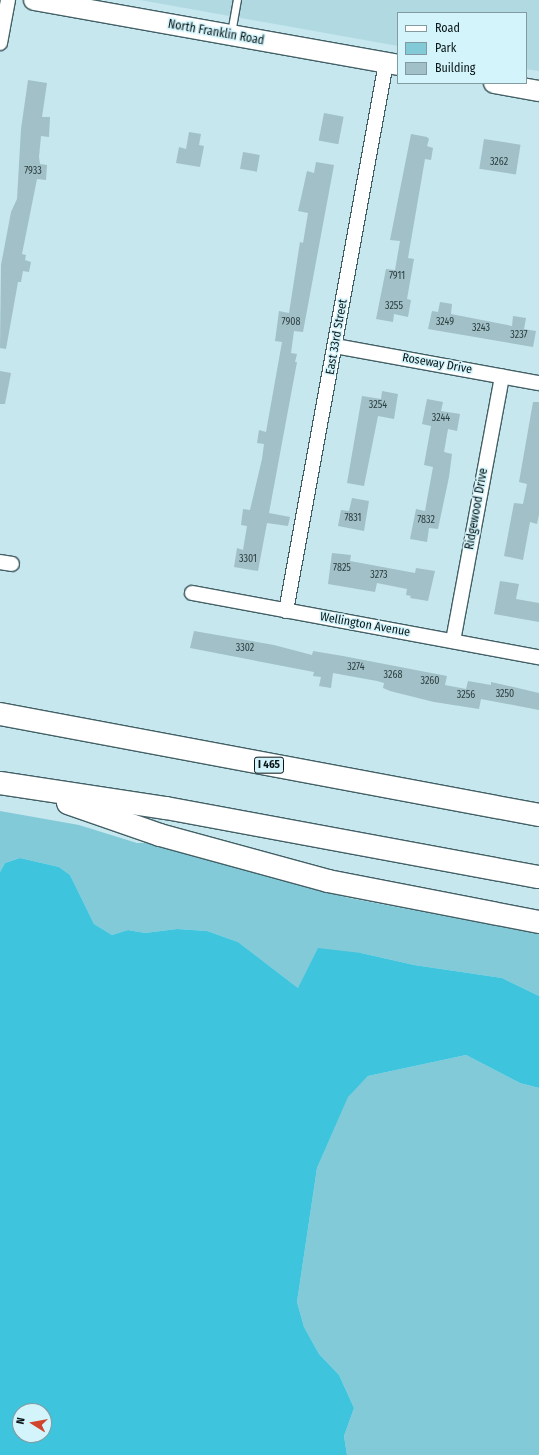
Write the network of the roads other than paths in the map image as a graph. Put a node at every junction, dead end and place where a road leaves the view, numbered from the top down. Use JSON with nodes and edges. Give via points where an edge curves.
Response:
{"nodes":[{"id":1,"x":8,"y":0,"type":"edge"},
{"id":2,"x":34,"y":0,"type":"edge"},
{"id":3,"x":237,"y":0,"type":"edge"},
{"id":4,"x":231,"y":36,"type":"junction"},
{"id":5,"x":0,"y":43,"type":"edge"},
{"id":6,"x":392,"y":64,"type":"edge"},
{"id":7,"x":499,"y":84,"type":"edge"},
{"id":8,"x":539,"y":92,"type":"edge"},
{"id":9,"x":335,"y":346,"type":"junction"},
{"id":10,"x":502,"y":376,"type":"junction"},
{"id":11,"x":539,"y":383,"type":"edge"},
{"id":12,"x":192,"y":593,"type":"dead end"},
{"id":13,"x":286,"y":611,"type":"junction"},
{"id":14,"x":453,"y":641,"type":"junction"},
{"id":15,"x":539,"y":657,"type":"edge"},
{"id":16,"x":0,"y":714,"type":"edge"},
{"id":17,"x":8,"y":784,"type":"edge"},
{"id":18,"x":539,"y":815,"type":"edge"},
{"id":19,"x":539,"y":876,"type":"edge"},
{"id":20,"x":539,"y":922,"type":"edge"}],
"edges":[{"from":1,"to":5,"type":"street"},
{"from":2,"to":4,"type":"main road","name":"North Franklin Road"},
{"from":3,"to":4,"type":"lane"},
{"from":4,"to":6,"type":"main road","name":"North Franklin Road"},
{"from":6,"to":9,"type":"street","name":"East 33rd Street"},
{"from":7,"to":8,"type":"main road"},
{"from":9,"to":10,"type":"street","name":"Roseway Drive"},
{"from":9,"to":13,"type":"street","name":"East 33rd Street"},
{"from":10,"to":11,"type":"street","name":"Roseway Drive"},
{"from":10,"to":14,"type":"street","name":"Ridgewood Drive"},
{"from":12,"to":13,"type":"street","name":"Wellington Avenue"},
{"from":13,"to":14,"type":"street","name":"Wellington Avenue"},
{"from":14,"to":15,"type":"street","name":"Wellington Avenue"},
{"from":16,"to":18,"type":"highway","number":"I 465"},
{"from":17,"to":19,"type":"highway","via":[[166,808]]},
{"from":17,"to":20,"type":"highway","via":[[160,835],[328,881]]}]}
